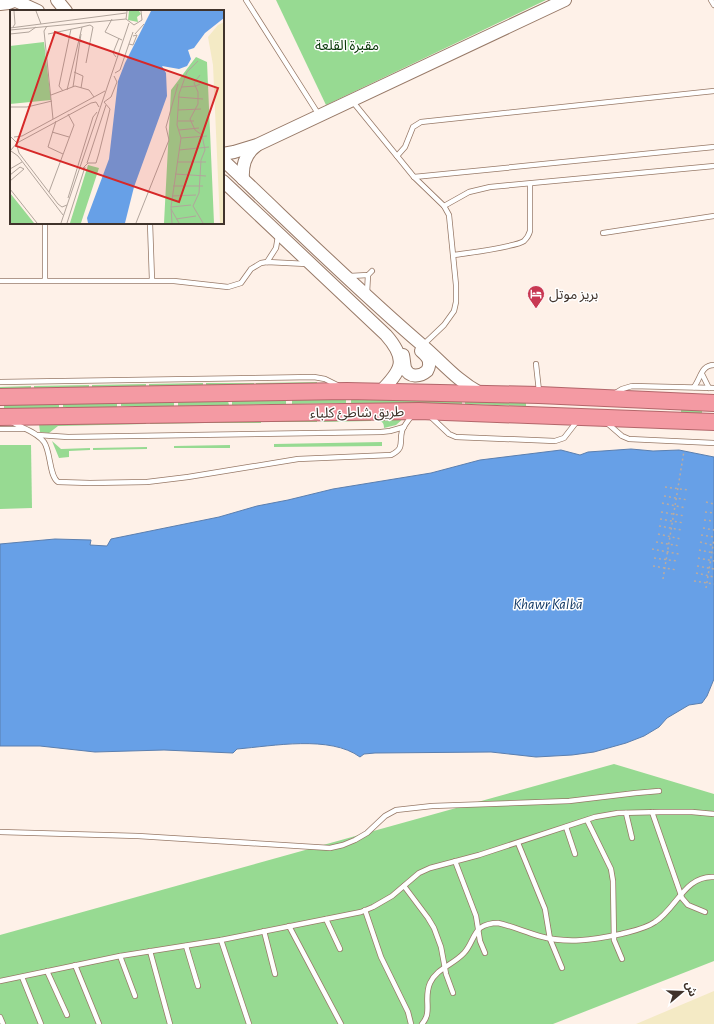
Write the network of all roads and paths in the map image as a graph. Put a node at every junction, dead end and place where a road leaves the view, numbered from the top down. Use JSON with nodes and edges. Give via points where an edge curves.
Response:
{"nodes":[{"id":1,"x":16,"y":0,"type":"edge"},
{"id":2,"x":57,"y":0,"type":"edge"},
{"id":3,"x":246,"y":0,"type":"edge"},
{"id":4,"x":565,"y":0,"type":"edge"},
{"id":5,"x":711,"y":0,"type":"edge"},
{"id":6,"x":0,"y":4,"type":"edge"},
{"id":7,"x":714,"y":5,"type":"edge"},
{"id":8,"x":36,"y":10,"type":"edge"},
{"id":9,"x":65,"y":10,"type":"edge"},
{"id":10,"x":714,"y":91,"type":"edge"},
{"id":11,"x":352,"y":100,"type":"junction"},
{"id":12,"x":319,"y":116,"type":"junction"},
{"id":13,"x":257,"y":145,"type":"junction"},
{"id":14,"x":714,"y":147,"type":"edge"},
{"id":15,"x":224,"y":154,"type":"edge"},
{"id":16,"x":397,"y":156,"type":"junction"},
{"id":17,"x":224,"y":161,"type":"edge"},
{"id":18,"x":714,"y":166,"type":"edge"},
{"id":19,"x":414,"y":177,"type":"junction"},
{"id":20,"x":243,"y":179,"type":"junction"},
{"id":21,"x":224,"y":182,"type":"edge"},
{"id":22,"x":530,"y":184,"type":"junction"},
{"id":23,"x":444,"y":206,"type":"junction"},
{"id":24,"x":714,"y":216,"type":"edge"},
{"id":25,"x":45,"y":224,"type":"edge"},
{"id":26,"x":150,"y":224,"type":"edge"},
{"id":27,"x":278,"y":233,"type":"junction"},
{"id":28,"x":603,"y":233,"type":"dead end"},
{"id":29,"x":454,"y":255,"type":"junction"},
{"id":30,"x":267,"y":262,"type":"junction"},
{"id":31,"x":313,"y":266,"type":"junction"},
{"id":32,"x":346,"y":276,"type":"junction"},
{"id":33,"x":0,"y":280,"type":"edge"},
{"id":34,"x":45,"y":280,"type":"junction"},
{"id":35,"x":152,"y":280,"type":"junction"},
{"id":36,"x":368,"y":297,"type":"junction"},
{"id":37,"x":405,"y":331,"type":"junction"},
{"id":38,"x":386,"y":335,"type":"junction"},
{"id":39,"x":423,"y":345,"type":"junction"},
{"id":40,"x":536,"y":364,"type":"dead end"},
{"id":41,"x":714,"y":365,"type":"edge"},
{"id":42,"x":702,"y":374,"type":"junction"},
{"id":43,"x":0,"y":382,"type":"edge"},
{"id":44,"x":694,"y":387,"type":"junction"},
{"id":45,"x":347,"y":392,"type":"junction"},
{"id":46,"x":380,"y":392,"type":"junction"},
{"id":47,"x":712,"y":393,"type":"edge"},
{"id":48,"x":481,"y":394,"type":"junction"},
{"id":49,"x":539,"y":395,"type":"junction"},
{"id":50,"x":0,"y":397,"type":"edge"},
{"id":51,"x":607,"y":398,"type":"junction"},
{"id":52,"x":679,"y":401,"type":"junction"},
{"id":53,"x":417,"y":411,"type":"junction"},
{"id":54,"x":581,"y":417,"type":"junction"},
{"id":55,"x":602,"y":417,"type":"junction"},
{"id":56,"x":1,"y":421,"type":"edge"},
{"id":57,"x":714,"y":422,"type":"edge"},
{"id":58,"x":404,"y":427,"type":"junction"},
{"id":59,"x":24,"y":429,"type":"junction"},
{"id":60,"x":36,"y":435,"type":"junction"},
{"id":61,"x":714,"y":443,"type":"edge"},
{"id":62,"x":684,"y":451,"type":"dead end"},
{"id":63,"x":665,"y":487,"type":"dead end"},
{"id":64,"x":677,"y":489,"type":"junction"},
{"id":65,"x":688,"y":490,"type":"dead end"},
{"id":66,"x":664,"y":496,"type":"dead end"},
{"id":67,"x":675,"y":498,"type":"junction"},
{"id":68,"x":688,"y":500,"type":"dead end"},
{"id":69,"x":706,"y":502,"type":"dead end"},
{"id":70,"x":662,"y":503,"type":"dead end"},
{"id":71,"x":714,"y":504,"type":"edge"},
{"id":72,"x":674,"y":506,"type":"junction"},
{"id":73,"x":686,"y":508,"type":"dead end"},
{"id":74,"x":661,"y":512,"type":"dead end"},
{"id":75,"x":705,"y":512,"type":"dead end"},
{"id":76,"x":714,"y":513,"type":"edge"},
{"id":77,"x":673,"y":514,"type":"junction"},
{"id":78,"x":685,"y":516,"type":"dead end"},
{"id":79,"x":660,"y":519,"type":"dead end"},
{"id":80,"x":704,"y":520,"type":"dead end"},
{"id":81,"x":672,"y":521,"type":"junction"},
{"id":82,"x":714,"y":521,"type":"edge"},
{"id":83,"x":684,"y":523,"type":"dead end"},
{"id":84,"x":659,"y":526,"type":"dead end"},
{"id":85,"x":671,"y":528,"type":"junction"},
{"id":86,"x":703,"y":528,"type":"dead end"},
{"id":87,"x":682,"y":530,"type":"dead end"},
{"id":88,"x":714,"y":530,"type":"edge"},
{"id":89,"x":658,"y":534,"type":"dead end"},
{"id":90,"x":702,"y":535,"type":"dead end"},
{"id":91,"x":669,"y":537,"type":"junction"},
{"id":92,"x":714,"y":538,"type":"edge"},
{"id":93,"x":681,"y":539,"type":"dead end"},
{"id":94,"x":656,"y":542,"type":"dead end"},
{"id":95,"x":700,"y":542,"type":"dead end"},
{"id":96,"x":668,"y":545,"type":"junction"},
{"id":97,"x":714,"y":545,"type":"edge"},
{"id":98,"x":680,"y":546,"type":"dead end"},
{"id":99,"x":652,"y":549,"type":"dead end"},
{"id":100,"x":699,"y":550,"type":"dead end"},
{"id":101,"x":667,"y":552,"type":"junction"},
{"id":102,"x":713,"y":553,"type":"edge"},
{"id":103,"x":679,"y":554,"type":"dead end"},
{"id":104,"x":654,"y":558,"type":"dead end"},
{"id":105,"x":698,"y":558,"type":"dead end"},
{"id":106,"x":666,"y":560,"type":"junction"},
{"id":107,"x":710,"y":560,"type":"junction"},
{"id":108,"x":677,"y":561,"type":"dead end"},
{"id":109,"x":714,"y":561,"type":"edge"},
{"id":110,"x":653,"y":566,"type":"dead end"},
{"id":111,"x":697,"y":566,"type":"dead end"},
{"id":112,"x":665,"y":568,"type":"junction"},
{"id":113,"x":709,"y":568,"type":"junction"},
{"id":114,"x":714,"y":569,"type":"edge"},
{"id":115,"x":677,"y":570,"type":"dead end"},
{"id":116,"x":696,"y":574,"type":"dead end"},
{"id":117,"x":708,"y":576,"type":"junction"},
{"id":118,"x":714,"y":577,"type":"edge"},
{"id":119,"x":663,"y":579,"type":"dead end"},
{"id":120,"x":694,"y":581,"type":"dead end"},
{"id":121,"x":707,"y":583,"type":"junction"},
{"id":122,"x":714,"y":584,"type":"edge"},
{"id":123,"x":706,"y":588,"type":"dead end"},
{"id":124,"x":659,"y":791,"type":"dead end"},
{"id":125,"x":652,"y":812,"type":"junction"},
{"id":126,"x":626,"y":813,"type":"junction"},
{"id":127,"x":714,"y":814,"type":"edge"},
{"id":128,"x":587,"y":820,"type":"junction"},
{"id":129,"x":566,"y":827,"type":"junction"},
{"id":130,"x":0,"y":832,"type":"edge"},
{"id":131,"x":632,"y":838,"type":"dead end"},
{"id":132,"x":518,"y":843,"type":"junction"},
{"id":133,"x":575,"y":854,"type":"dead end"},
{"id":134,"x":455,"y":862,"type":"junction"},
{"id":135,"x":714,"y":877,"type":"edge"},
{"id":136,"x":404,"y":886,"type":"junction"},
{"id":137,"x":681,"y":895,"type":"junction"},
{"id":138,"x":365,"y":910,"type":"junction"},
{"id":139,"x":705,"y":912,"type":"dead end"},
{"id":140,"x":326,"y":919,"type":"junction"},
{"id":141,"x":289,"y":926,"type":"junction"},
{"id":142,"x":479,"y":930,"type":"junction"},
{"id":143,"x":264,"y":931,"type":"junction"},
{"id":144,"x":614,"y":935,"type":"junction"},
{"id":145,"x":550,"y":939,"type":"junction"},
{"id":146,"x":221,"y":940,"type":"junction"},
{"id":147,"x":186,"y":946,"type":"junction"},
{"id":148,"x":340,"y":949,"type":"dead end"},
{"id":149,"x":150,"y":951,"type":"junction"},
{"id":150,"x":485,"y":953,"type":"dead end"},
{"id":151,"x":120,"y":956,"type":"junction"},
{"id":152,"x":622,"y":959,"type":"dead end"},
{"id":153,"x":75,"y":965,"type":"junction"},
{"id":154,"x":444,"y":967,"type":"junction"},
{"id":155,"x":562,"y":968,"type":"dead end"},
{"id":156,"x":48,"y":971,"type":"junction"},
{"id":157,"x":275,"y":974,"type":"dead end"},
{"id":158,"x":22,"y":977,"type":"junction"},
{"id":159,"x":0,"y":982,"type":"edge"},
{"id":160,"x":198,"y":986,"type":"dead end"},
{"id":161,"x":453,"y":993,"type":"dead end"},
{"id":162,"x":135,"y":996,"type":"dead end"},
{"id":163,"x":67,"y":1015,"type":"dead end"},
{"id":164,"x":0,"y":1017,"type":"edge"},
{"id":165,"x":3,"y":1024,"type":"edge"},
{"id":166,"x":41,"y":1024,"type":"edge"},
{"id":167,"x":99,"y":1024,"type":"edge"},
{"id":168,"x":170,"y":1024,"type":"edge"},
{"id":169,"x":249,"y":1024,"type":"edge"},
{"id":170,"x":341,"y":1024,"type":"edge"},
{"id":171,"x":411,"y":1024,"type":"edge"},
{"id":172,"x":422,"y":1024,"type":"edge"}],
"edges":[{"from":1,"to":6,"type":"street"},
{"from":1,"to":8,"type":"street"},
{"from":2,"to":9,"type":"street"},
{"from":3,"to":12,"type":"lane"},
{"from":4,"to":11,"type":"street"},
{"from":5,"to":7,"type":"lane"},
{"from":10,"to":16,"type":"lane","via":[[420,122],[413,127],[406,147]]},
{"from":11,"to":12,"type":"street"},
{"from":11,"to":16,"type":"lane"},
{"from":12,"to":13,"type":"street"},
{"from":13,"to":15,"type":"street"},
{"from":13,"to":20,"type":"street","via":[[245,160],[242,169]]},
{"from":14,"to":19,"type":"lane"},
{"from":16,"to":19,"type":"lane"},
{"from":17,"to":20,"type":"street"},
{"from":18,"to":22,"type":"lane"},
{"from":19,"to":23,"type":"lane"},
{"from":20,"to":32,"type":"street"},
{"from":21,"to":27,"type":"street"},
{"from":22,"to":23,"type":"lane","via":[[478,189]]},
{"from":22,"to":29,"type":"lane","via":[[530,230],[525,240]]},
{"from":23,"to":29,"type":"lane","via":[[450,220]]},
{"from":24,"to":28,"type":"lane"},
{"from":25,"to":34,"type":"lane"},
{"from":26,"to":35,"type":"lane"},
{"from":27,"to":30,"type":"lane","via":[[276,248]]},
{"from":27,"to":31,"type":"street"},
{"from":29,"to":39,"type":"lane","via":[[457,294],[454,311],[444,326]]},
{"from":30,"to":31,"type":"lane"},
{"from":30,"to":35,"type":"lane","via":[[255,267],[241,283],[231,287]]},
{"from":31,"to":38,"type":"street"},
{"from":32,"to":36,"type":"street"},
{"from":32,"to":36,"type":"lane","via":[[370,273]]},
{"from":33,"to":34,"type":"lane"},
{"from":34,"to":35,"type":"lane"},
{"from":36,"to":37,"type":"street"},
{"from":37,"to":38,"type":"street","via":[[429,361],[429,368],[424,374],[411,375],[406,370],[400,347]]},
{"from":37,"to":39,"type":"street"},
{"from":38,"to":46,"type":"street","via":[[398,351],[400,362],[394,379]]},
{"from":39,"to":48,"type":"street","via":[[454,376]]},
{"from":40,"to":49,"type":"lane"},
{"from":41,"to":42,"type":"lane","via":[[703,369]]},
{"from":42,"to":44,"type":"lane"},
{"from":42,"to":47,"type":"lane"},
{"from":43,"to":45,"type":"lane","via":[[314,377],[330,380]]},
{"from":44,"to":47,"type":"lane"},
{"from":44,"to":51,"type":"lane","via":[[632,386],[622,388]]},
{"from":45,"to":46,"type":"highway","name":"طريق شاطئ كلباء"},
{"from":45,"to":50,"type":"highway","name":"طريق شاطئ كلباء"},
{"from":46,"to":48,"type":"highway","name":"طريق شاطئ كلباء"},
{"from":47,"to":52,"type":"highway","name":"طريق شاطئ كلباء"},
{"from":48,"to":49,"type":"highway","name":"طريق شاطئ كلباء"},
{"from":49,"to":51,"type":"highway","name":"طريق شاطئ كلباء"},
{"from":51,"to":52,"type":"highway","name":"طريق شاطئ كلباء"},
{"from":52,"to":55,"type":"highway","via":[[676,407],[667,411],[628,410]]},
{"from":53,"to":54,"type":"highway","name":"طريق شاطئ كلباء"},
{"from":53,"to":54,"type":"lane","via":[[434,419],[452,436],[484,439],[558,441],[564,438]]},
{"from":53,"to":56,"type":"highway","name":"طريق شاطئ كلباء"},
{"from":53,"to":58,"type":"lane"},
{"from":54,"to":55,"type":"highway","name":"طريق شاطئ كلباء"},
{"from":55,"to":57,"type":"highway","name":"طريق شاطئ كلباء"},
{"from":55,"to":61,"type":"lane","via":[[626,438]]},
{"from":56,"to":59,"type":"lane"},
{"from":56,"to":59,"type":"lane"},
{"from":58,"to":60,"type":"lane","via":[[377,432],[68,437]]},
{"from":58,"to":60,"type":"lane","via":[[401,447],[391,454],[298,459],[188,477],[118,483],[58,482],[54,478],[46,446]]},
{"from":59,"to":60,"type":"lane"},
{"from":62,"to":64,"type":"path"},
{"from":63,"to":64,"type":"path"},
{"from":64,"to":65,"type":"path"},
{"from":64,"to":67,"type":"path"},
{"from":66,"to":67,"type":"path"},
{"from":67,"to":68,"type":"path"},
{"from":67,"to":72,"type":"path"},
{"from":69,"to":71,"type":"path"},
{"from":70,"to":72,"type":"path"},
{"from":72,"to":73,"type":"path"},
{"from":72,"to":77,"type":"path"},
{"from":74,"to":77,"type":"path"},
{"from":75,"to":76,"type":"path"},
{"from":77,"to":78,"type":"path"},
{"from":77,"to":81,"type":"path"},
{"from":79,"to":81,"type":"path"},
{"from":80,"to":82,"type":"path"},
{"from":81,"to":83,"type":"path"},
{"from":81,"to":85,"type":"path"},
{"from":84,"to":85,"type":"path"},
{"from":85,"to":87,"type":"path"},
{"from":85,"to":91,"type":"path"},
{"from":86,"to":88,"type":"path"},
{"from":89,"to":91,"type":"path"},
{"from":90,"to":92,"type":"path"},
{"from":91,"to":93,"type":"path"},
{"from":91,"to":96,"type":"path"},
{"from":92,"to":97,"type":"path"},
{"from":94,"to":96,"type":"path"},
{"from":95,"to":97,"type":"path"},
{"from":96,"to":98,"type":"path"},
{"from":96,"to":101,"type":"path"},
{"from":97,"to":102,"type":"path"},
{"from":99,"to":101,"type":"path"},
{"from":100,"to":102,"type":"path"},
{"from":101,"to":103,"type":"path"},
{"from":101,"to":106,"type":"path"},
{"from":102,"to":107,"type":"path"},
{"from":104,"to":106,"type":"path"},
{"from":105,"to":107,"type":"path"},
{"from":106,"to":108,"type":"path"},
{"from":106,"to":112,"type":"path"},
{"from":107,"to":109,"type":"path"},
{"from":107,"to":113,"type":"path"},
{"from":110,"to":112,"type":"path"},
{"from":111,"to":113,"type":"path"},
{"from":112,"to":115,"type":"path"},
{"from":112,"to":119,"type":"path"},
{"from":113,"to":114,"type":"path"},
{"from":113,"to":117,"type":"path"},
{"from":116,"to":117,"type":"path"},
{"from":117,"to":118,"type":"path"},
{"from":117,"to":121,"type":"path"},
{"from":120,"to":121,"type":"path"},
{"from":121,"to":122,"type":"path"},
{"from":121,"to":123,"type":"path"},
{"from":124,"to":130,"type":"lane","via":[[569,801],[432,806],[396,810],[355,840],[330,848],[138,836]]},
{"from":125,"to":126,"type":"lane"},
{"from":125,"to":127,"type":"lane"},
{"from":125,"to":137,"type":"lane"},
{"from":126,"to":128,"type":"lane"},
{"from":126,"to":131,"type":"lane"},
{"from":128,"to":129,"type":"lane"},
{"from":128,"to":144,"type":"lane","via":[[613,875]]},
{"from":129,"to":132,"type":"lane"},
{"from":129,"to":133,"type":"lane"},
{"from":132,"to":134,"type":"lane"},
{"from":132,"to":145,"type":"lane","via":[[545,909]]},
{"from":134,"to":136,"type":"lane","via":[[424,870]]},
{"from":134,"to":142,"type":"lane"},
{"from":135,"to":137,"type":"lane","via":[[706,877],[695,882]]},
{"from":136,"to":138,"type":"lane","via":[[383,902]]},
{"from":136,"to":154,"type":"lane","via":[[434,928],[441,947]]},
{"from":137,"to":139,"type":"lane","via":[[688,905]]},
{"from":137,"to":144,"type":"lane","via":[[656,922]]},
{"from":138,"to":140,"type":"lane"},
{"from":138,"to":171,"type":"lane","via":[[381,957],[408,1012]]},
{"from":140,"to":141,"type":"lane"},
{"from":140,"to":148,"type":"lane"},
{"from":141,"to":143,"type":"lane"},
{"from":141,"to":170,"type":"lane"},
{"from":142,"to":145,"type":"lane","via":[[488,924],[498,923]]},
{"from":142,"to":150,"type":"lane"},
{"from":142,"to":154,"type":"lane","via":[[464,953]]},
{"from":143,"to":146,"type":"lane"},
{"from":143,"to":157,"type":"lane"},
{"from":144,"to":145,"type":"lane","via":[[575,941]]},
{"from":144,"to":152,"type":"lane"},
{"from":145,"to":155,"type":"lane"},
{"from":146,"to":147,"type":"lane"},
{"from":146,"to":169,"type":"lane"},
{"from":147,"to":149,"type":"lane"},
{"from":147,"to":160,"type":"lane"},
{"from":149,"to":151,"type":"lane"},
{"from":149,"to":168,"type":"lane"},
{"from":151,"to":153,"type":"lane"},
{"from":151,"to":162,"type":"lane"},
{"from":153,"to":156,"type":"lane"},
{"from":153,"to":167,"type":"lane"},
{"from":154,"to":161,"type":"lane"},
{"from":154,"to":172,"type":"lane","via":[[434,976],[428,987],[428,1013]]},
{"from":156,"to":158,"type":"lane"},
{"from":156,"to":163,"type":"lane"},
{"from":158,"to":159,"type":"lane"},
{"from":158,"to":166,"type":"lane"},
{"from":164,"to":165,"type":"lane"}]}
